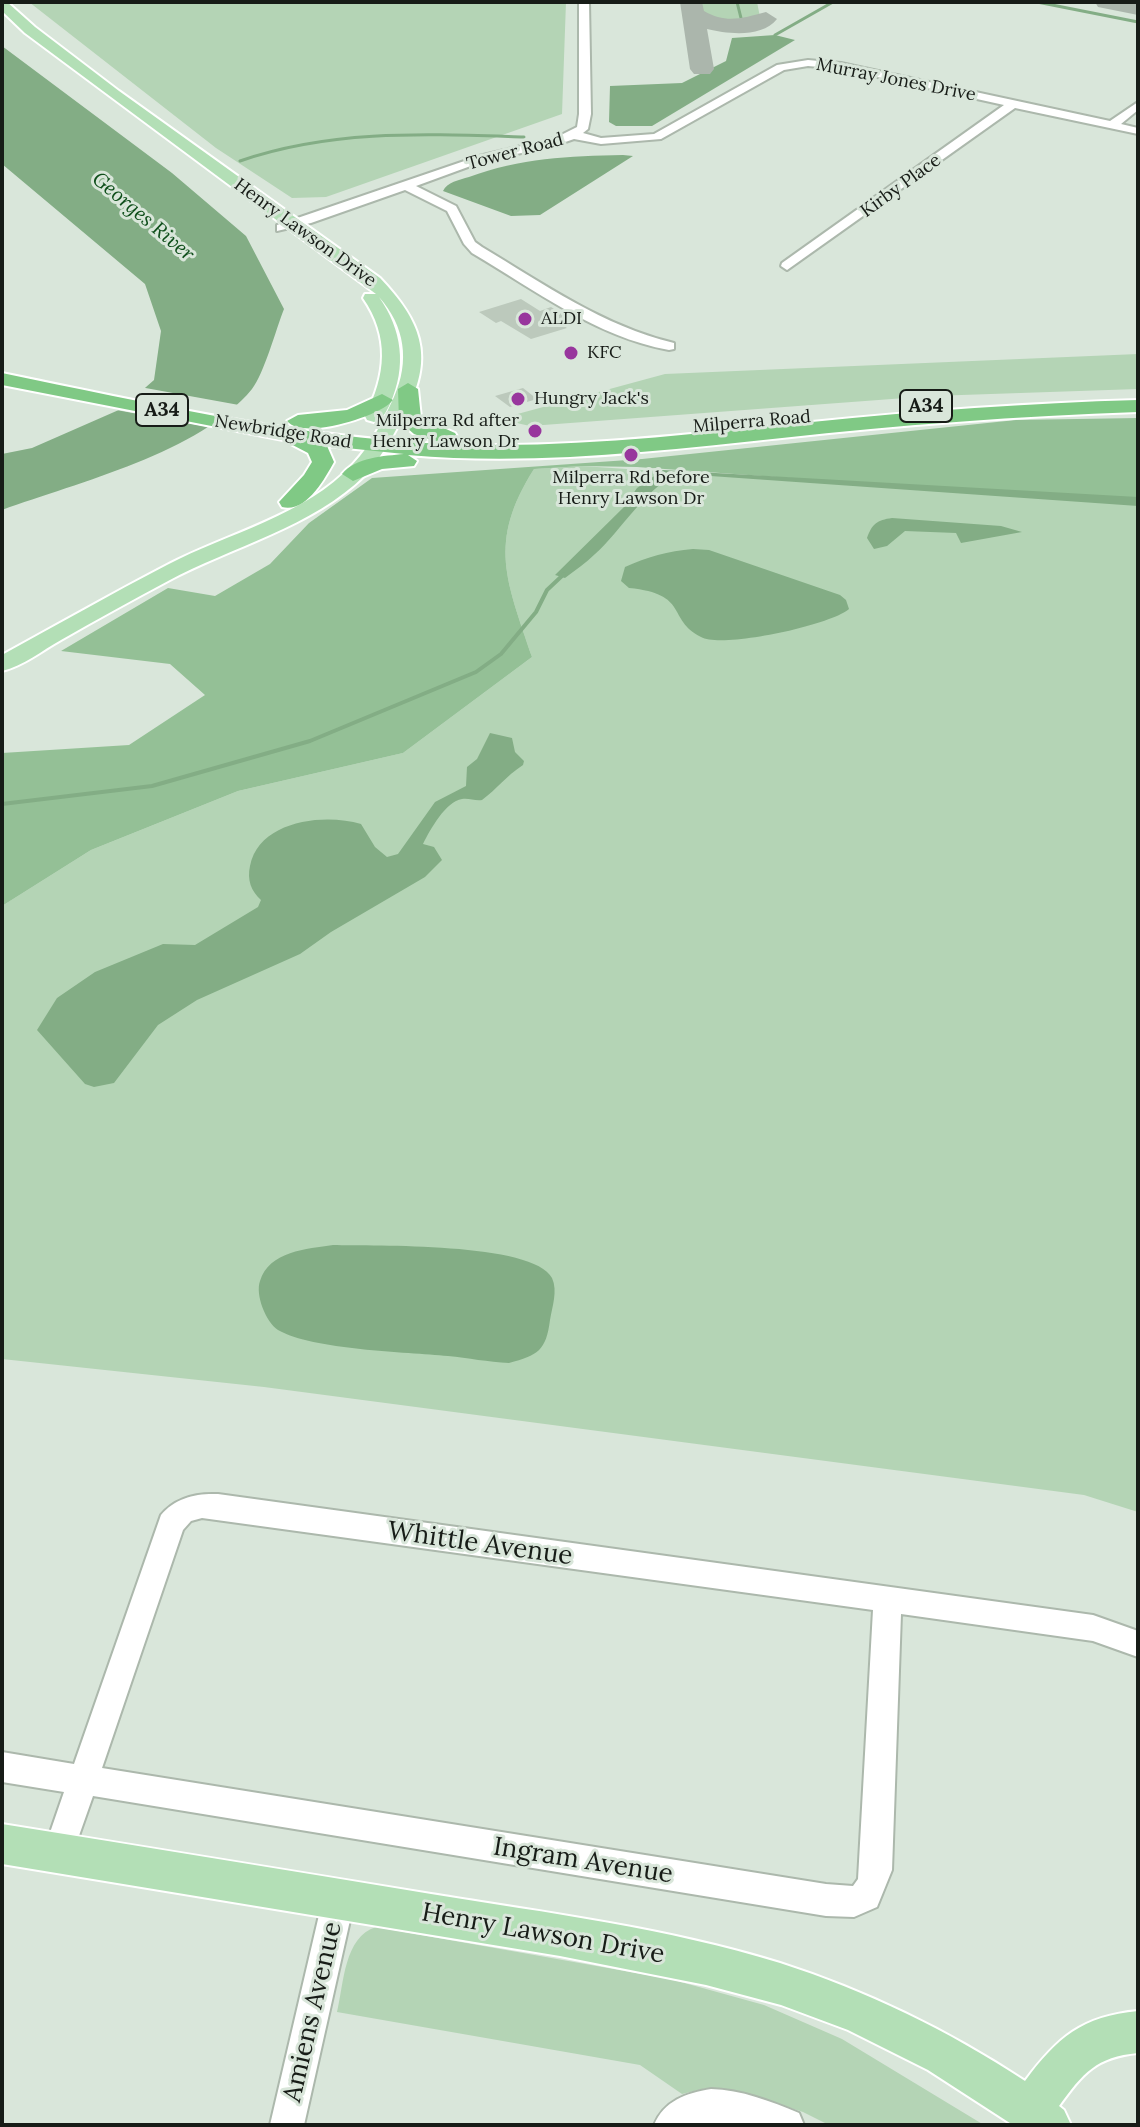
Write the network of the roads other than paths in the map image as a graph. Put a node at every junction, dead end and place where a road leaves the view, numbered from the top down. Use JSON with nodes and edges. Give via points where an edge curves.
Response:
{"nodes":[{"id":1,"x":584,"y":2,"type":"edge"},
{"id":2,"x":2,"y":4,"type":"edge"},
{"id":3,"x":1013,"y":104,"type":"junction"},
{"id":4,"x":1138,"y":105,"type":"edge"},
{"id":5,"x":1111,"y":126,"type":"junction"},
{"id":6,"x":1138,"y":131,"type":"edge"},
{"id":7,"x":574,"y":135,"type":"junction"},
{"id":8,"x":409,"y":187,"type":"junction"},
{"id":9,"x":288,"y":226,"type":"junction"},
{"id":10,"x":787,"y":266,"type":"dead end"},
{"id":11,"x":669,"y":346,"type":"dead end"},
{"id":12,"x":2,"y":368,"type":"edge"},
{"id":13,"x":2,"y":379,"type":"edge"},
{"id":14,"x":408,"y":389,"type":"junction"},
{"id":15,"x":93,"y":391,"type":"junction"},
{"id":16,"x":1138,"y":397,"type":"edge"},
{"id":17,"x":382,"y":400,"type":"junction"},
{"id":18,"x":1138,"y":406,"type":"edge"},
{"id":19,"x":283,"y":426,"type":"junction"},
{"id":20,"x":447,"y":438,"type":"junction"},
{"id":21,"x":371,"y":439,"type":"junction"},
{"id":22,"x":541,"y":451,"type":"junction"},
{"id":23,"x":353,"y":474,"type":"junction"},
{"id":24,"x":290,"y":502,"type":"junction"},
{"id":25,"x":234,"y":541,"type":"junction"},
{"id":26,"x":2,"y":664,"type":"edge"},
{"id":27,"x":888,"y":1599,"type":"junction"},
{"id":28,"x":1138,"y":1644,"type":"edge"},
{"id":29,"x":2,"y":1767,"type":"edge"},
{"id":30,"x":82,"y":1779,"type":"junction"},
{"id":31,"x":2,"y":1844,"type":"edge"},
{"id":32,"x":58,"y":1853,"type":"junction"},
{"id":33,"x":339,"y":1898,"type":"junction"},
{"id":34,"x":1138,"y":2032,"type":"edge"},
{"id":35,"x":1040,"y":2117,"type":"edge"},
{"id":36,"x":287,"y":2125,"type":"edge"},
{"id":37,"x":671,"y":2125,"type":"edge"},
{"id":38,"x":787,"y":2125,"type":"edge"}],
"edges":[{"from":1,"to":7,"type":"street","name":"Tower Road","via":[[585,123]]},
{"from":2,"to":9,"type":"main road","name":"Henry Lawson Drive"},
{"from":3,"to":5,"type":"street","name":"Murray Jones Drive"},
{"from":3,"to":7,"type":"street","name":"Murray Jones Drive","via":[[841,66],[799,63],[776,69],[657,137],[601,141]]},
{"from":3,"to":10,"type":"street","name":"Kirby Place"},
{"from":4,"to":5,"type":"street"},
{"from":5,"to":6,"type":"street","name":"Murray Jones Drive"},
{"from":7,"to":8,"type":"street","name":"Tower Road","via":[[483,158]]},
{"from":8,"to":9,"type":"street","name":"Tower Road"},
{"from":8,"to":11,"type":"street","via":[[452,209],[477,250],[623,333]]},
{"from":9,"to":14,"type":"main road","name":"Henry Lawson Drive","via":[[374,282],[398,308],[414,349]]},
{"from":9,"to":17,"type":"main road","name":"Henry Lawson Drive","via":[[375,302],[386,322],[393,360]]},
{"from":12,"to":15,"type":"highway","name":"Newbridge Road","number":"A34"},
{"from":13,"to":15,"type":"highway","name":"Newbridge Road","number":"A34"},
{"from":14,"to":20,"type":"highway","via":[[410,421]]},
{"from":14,"to":21,"type":"main road","name":"Henry Lawson Drive"},
{"from":15,"to":19,"type":"highway","name":"Newbridge Road","number":"A34"},
{"from":16,"to":20,"type":"highway","name":"Milperra Road","number":"A34","via":[[938,405],[578,437]]},
{"from":17,"to":19,"type":"highway","via":[[350,418]]},
{"from":17,"to":21,"type":"main road","name":"Henry Lawson Drive"},
{"from":18,"to":22,"type":"highway","name":"Milperra Road","number":"A34","via":[[942,415]]},
{"from":19,"to":21,"type":"highway","name":"Newbridge Road","number":"A34"},
{"from":19,"to":24,"type":"highway","via":[[313,445],[323,462]]},
{"from":20,"to":21,"type":"highway","name":"Milperra Road","number":"A34"},
{"from":21,"to":22,"type":"highway","name":"Milperra Road","number":"A34","via":[[481,452]]},
{"from":21,"to":23,"type":"main road","name":"Henry Lawson Drive"},
{"from":21,"to":24,"type":"main road","name":"Henry Lawson Drive"},
{"from":22,"to":23,"type":"highway","via":[[386,462]]},
{"from":23,"to":25,"type":"main road","name":"Henry Lawson Drive","via":[[297,513]]},
{"from":24,"to":25,"type":"main road","name":"Henry Lawson Drive"},
{"from":25,"to":26,"type":"main road","name":"Henry Lawson Drive"},
{"from":27,"to":28,"type":"street","name":"Whittle Avenue","via":[[1070,1624]]},
{"from":27,"to":30,"type":"street","name":"Whittle Avenue","via":[[196,1506],[171,1524]]},
{"from":27,"to":30,"type":"street","name":"Ingram Avenue","via":[[876,1870],[873,1886],[857,1902]]},
{"from":29,"to":30,"type":"street","name":"Ingram Avenue"},
{"from":30,"to":32,"type":"street","name":"Whittle Avenue"},
{"from":31,"to":32,"type":"main road","name":"Henry Lawson Drive"},
{"from":32,"to":33,"type":"main road","name":"Henry Lawson Drive"},
{"from":33,"to":35,"type":"main road","name":"Henry Lawson Drive","via":[[745,1973],[890,2029],[978,2074]]},
{"from":33,"to":36,"type":"street","name":"Amiens Avenue"},
{"from":34,"to":35,"type":"main road","via":[[1109,2033],[1069,2056]]},
{"from":37,"to":38,"type":"street","via":[[700,2105]]}]}
